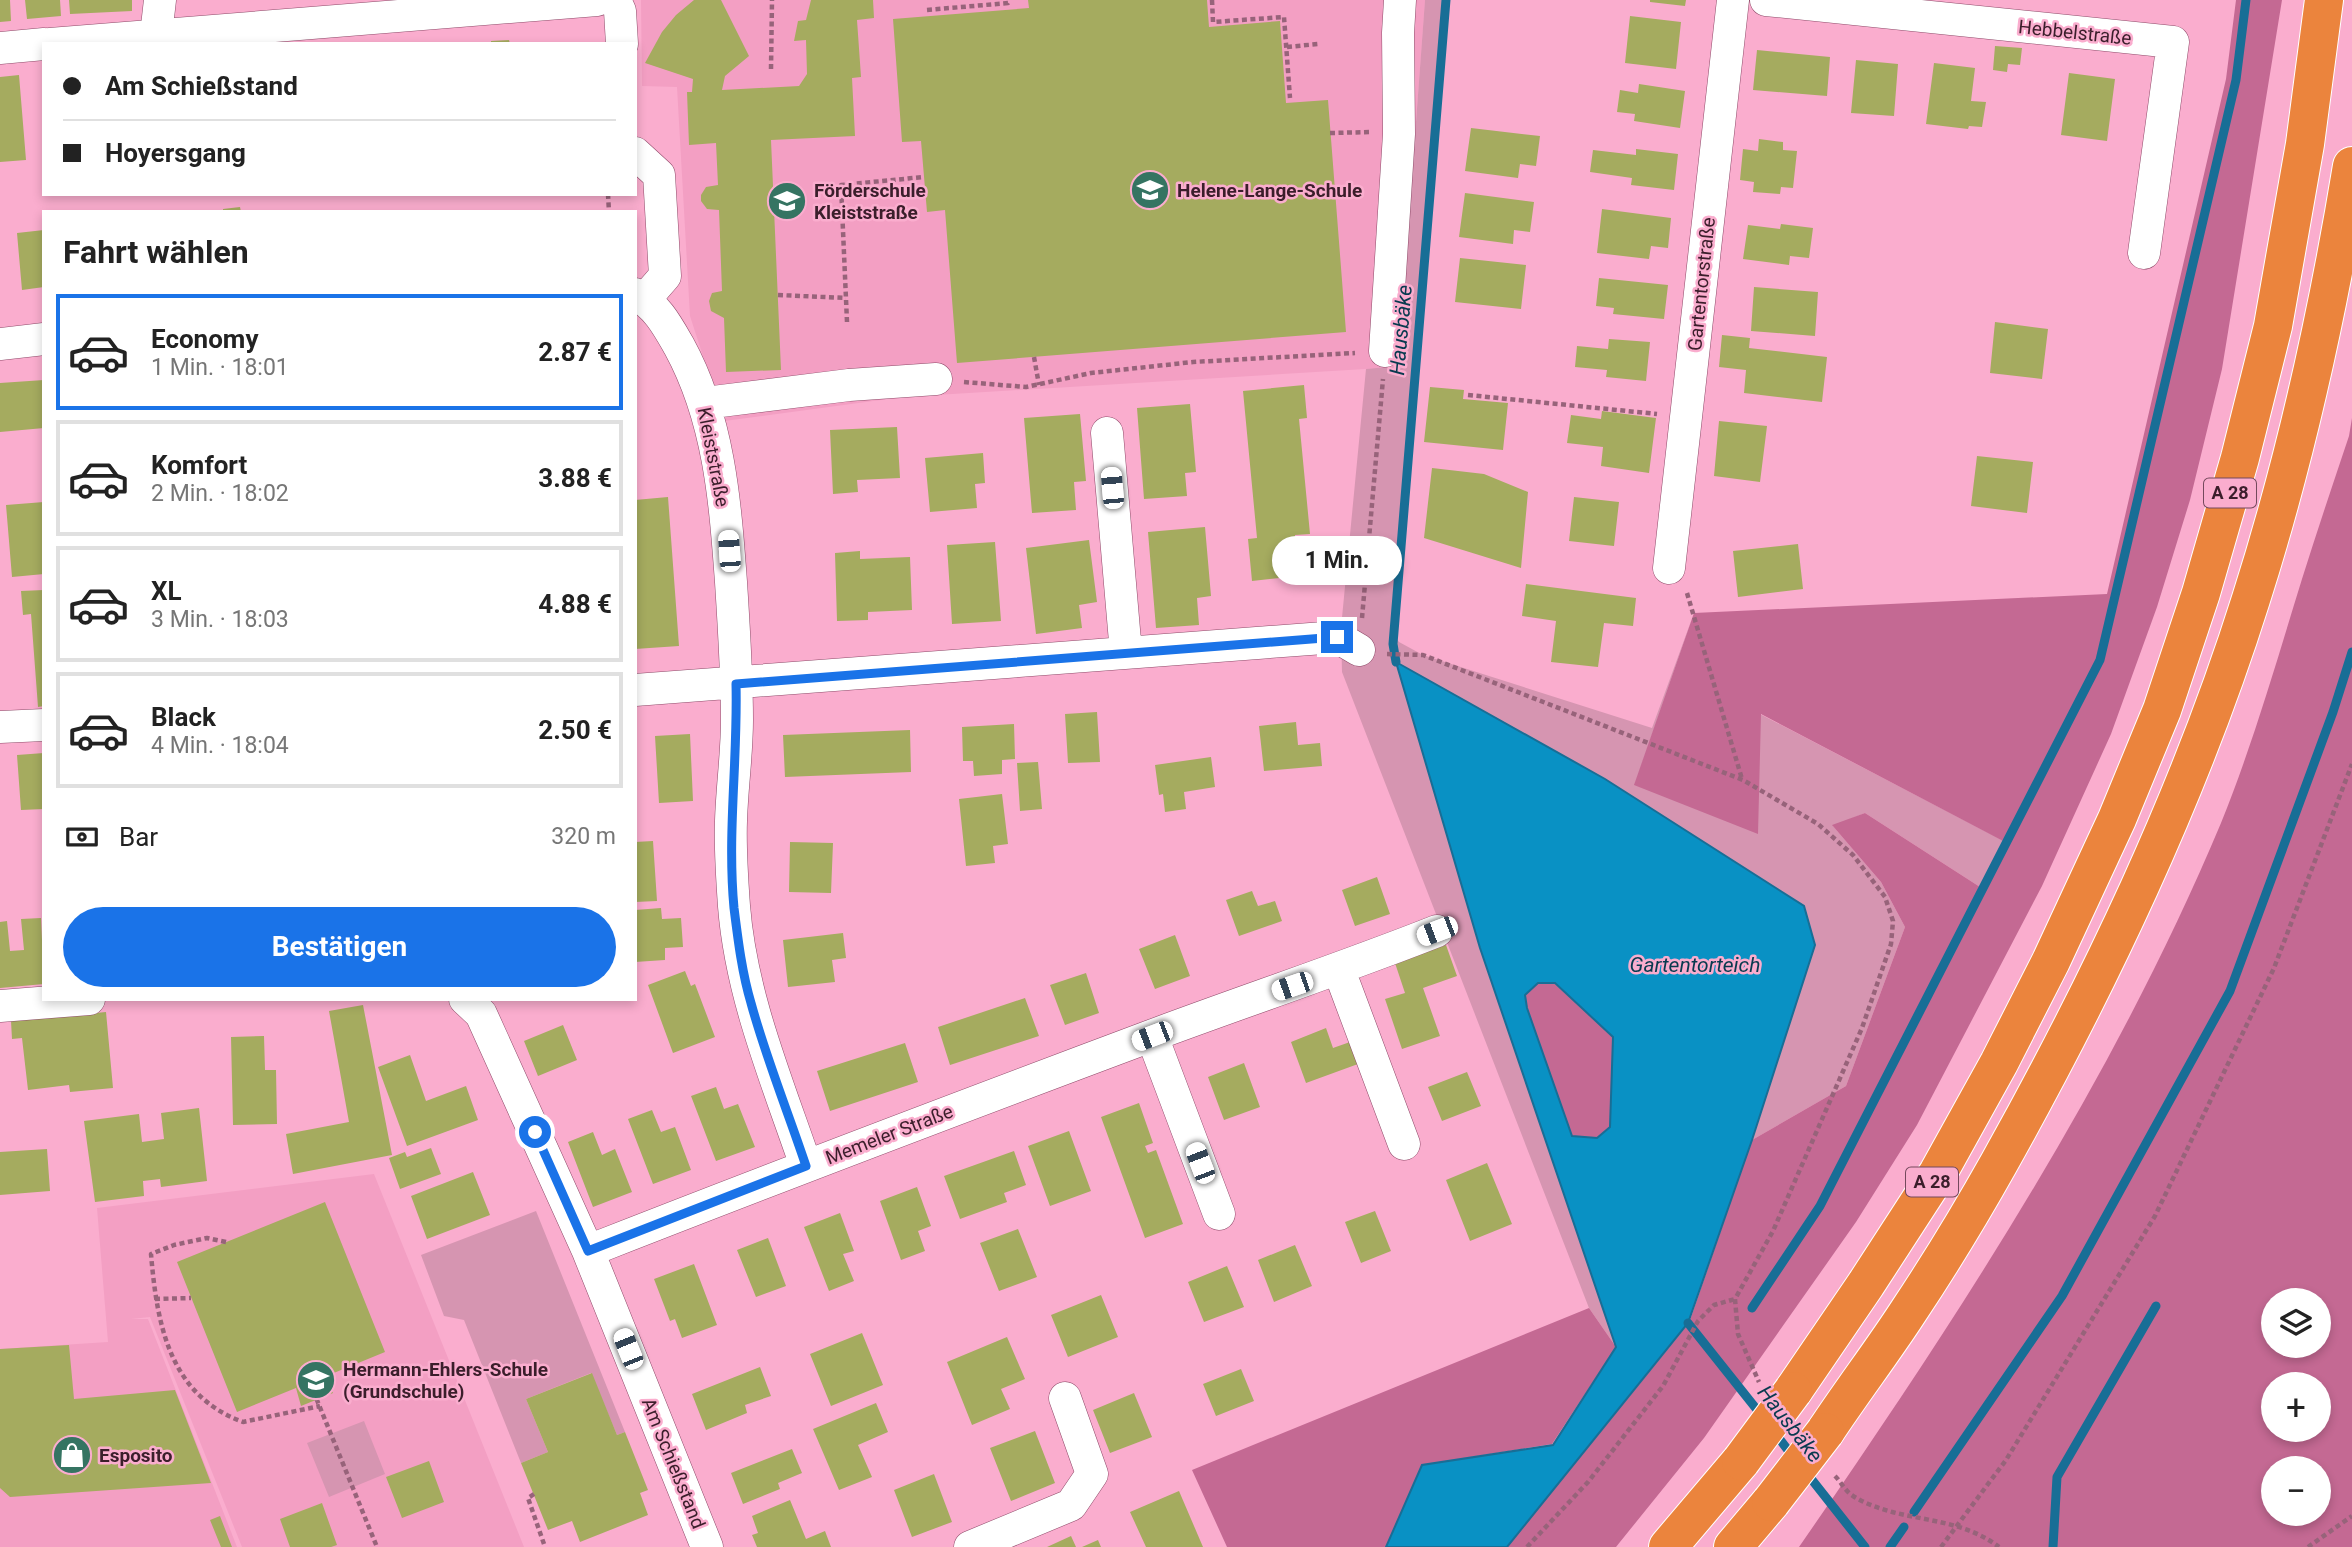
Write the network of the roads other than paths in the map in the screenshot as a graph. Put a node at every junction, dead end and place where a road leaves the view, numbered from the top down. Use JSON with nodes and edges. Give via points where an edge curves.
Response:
{"nodes":[{"id":1,"x":160,"y":0,"type":"edge"},
{"id":2,"x":597,"y":0,"type":"edge"},
{"id":3,"x":615,"y":0,"type":"edge"},
{"id":4,"x":1401,"y":0,"type":"edge"},
{"id":5,"x":1733,"y":0,"type":"edge"},
{"id":6,"x":1766,"y":0,"type":"edge"},
{"id":7,"x":2324,"y":0,"type":"edge"},
{"id":8,"x":156,"y":35,"type":"junction"},
{"id":9,"x":622,"y":37,"type":"edge"},
{"id":10,"x":74,"y":42,"type":"edge"},
{"id":11,"x":42,"y":44,"type":"edge"},
{"id":12,"x":0,"y":48,"type":"edge"},
{"id":13,"x":637,"y":155,"type":"edge"},
{"id":14,"x":2352,"y":166,"type":"edge"},
{"id":15,"x":2144,"y":253,"type":"dead end"},
{"id":16,"x":640,"y":297,"type":"edge"},
{"id":17,"x":42,"y":339,"type":"edge"},
{"id":18,"x":0,"y":344,"type":"edge"},
{"id":19,"x":1385,"y":351,"type":"road end"},
{"id":20,"x":936,"y":379,"type":"road end"},
{"id":21,"x":705,"y":403,"type":"junction"},
{"id":22,"x":1107,"y":433,"type":"dead end"},
{"id":23,"x":1669,"y":568,"type":"road end"},
{"id":24,"x":1369,"y":652,"type":"road end"},
{"id":25,"x":1126,"y":653,"type":"junction"},
{"id":26,"x":736,"y":684,"type":"junction"},
{"id":27,"x":637,"y":690,"type":"edge"},
{"id":28,"x":42,"y":725,"type":"edge"},
{"id":29,"x":0,"y":727,"type":"edge"},
{"id":30,"x":1437,"y":931,"type":"dead end"},
{"id":31,"x":1339,"y":970,"type":"junction"},
{"id":32,"x":64,"y":1001,"type":"edge"},
{"id":33,"x":467,"y":1001,"type":"edge"},
{"id":34,"x":0,"y":1006,"type":"edge"},
{"id":35,"x":1152,"y":1036,"type":"junction"},
{"id":36,"x":1404,"y":1144,"type":"dead end"},
{"id":37,"x":806,"y":1166,"type":"junction"},
{"id":38,"x":1219,"y":1214,"type":"dead end"},
{"id":39,"x":588,"y":1251,"type":"junction"},
{"id":40,"x":1065,"y":1398,"type":"dead end"},
{"id":41,"x":707,"y":1547,"type":"edge"},
{"id":42,"x":970,"y":1547,"type":"edge"},
{"id":43,"x":1668,"y":1547,"type":"edge"},
{"id":44,"x":1733,"y":1547,"type":"edge"}],
"edges":[{"from":1,"to":8,"type":"street"},
{"from":2,"to":8,"type":"street"},
{"from":3,"to":9,"type":"street"},
{"from":4,"to":19,"type":"street","via":[[1399,134]]},
{"from":5,"to":23,"type":"street","name":"Gartentorstraße"},
{"from":6,"to":15,"type":"street","name":"Hebbelstraße","via":[[2173,42]]},
{"from":7,"to":43,"type":"highway","number":"A 28","bridge":true,"via":[[2273,327],[2202,593],[2162,710],[2050,961],[1938,1173],[1793,1391]]},
{"from":8,"to":10,"type":"street"},
{"from":11,"to":12,"type":"street"},
{"from":13,"to":16,"type":"street","via":[[659,175],[665,276]]},
{"from":14,"to":44,"type":"highway","number":"A 28","bridge":true,"via":[[2320,334],[2251,600],[2156,851],[2095,981],[1997,1166],[1909,1311],[1825,1432]]},
{"from":16,"to":21,"type":"street","name":"Kleiststraße","via":[[663,318]]},
{"from":17,"to":18,"type":"street"},
{"from":20,"to":21,"type":"street"},
{"from":21,"to":26,"type":"street","name":"Kleiststraße","via":[[725,499]]},
{"from":22,"to":25,"type":"street"},
{"from":24,"to":25,"type":"street","via":[[1337,637]]},
{"from":25,"to":26,"type":"street"},
{"from":26,"to":27,"type":"street"},
{"from":26,"to":37,"type":"street","name":"Kleiststraße","via":[[731,823],[740,954],[751,1004]]},
{"from":28,"to":29,"type":"street"},
{"from":30,"to":31,"type":"street","name":"Memeler Straße"},
{"from":31,"to":35,"type":"street","name":"Memeler Straße"},
{"from":31,"to":36,"type":"street"},
{"from":32,"to":34,"type":"street"},
{"from":33,"to":39,"type":"street","name":"Am Schießstand","via":[[481,1014]]},
{"from":35,"to":37,"type":"street","name":"Memeler Straße"},
{"from":35,"to":38,"type":"street"},
{"from":37,"to":39,"type":"street","name":"Memeler Straße"},
{"from":39,"to":41,"type":"street","name":"Am Schießstand"},
{"from":40,"to":42,"type":"street","via":[[1091,1474],[1071,1505]]}]}
